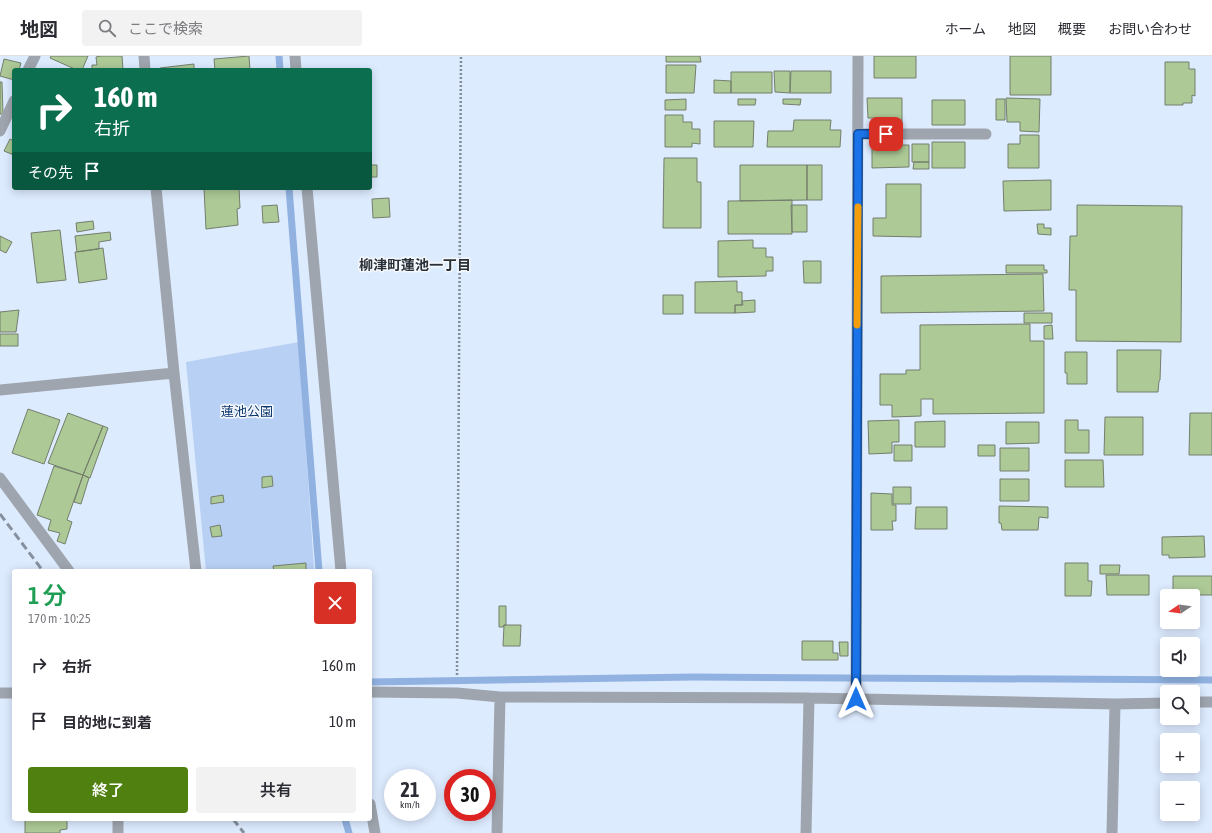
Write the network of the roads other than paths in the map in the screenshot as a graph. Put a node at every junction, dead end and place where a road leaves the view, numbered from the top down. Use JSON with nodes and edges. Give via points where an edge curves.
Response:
{"nodes":[{"id":1,"x":34,"y":56,"type":"edge"},
{"id":2,"x":144,"y":56,"type":"edge"},
{"id":3,"x":295,"y":56,"type":"edge"},
{"id":4,"x":858,"y":56,"type":"edge"},
{"id":5,"x":29,"y":68,"type":"edge"},
{"id":6,"x":145,"y":68,"type":"edge"},
{"id":7,"x":296,"y":68,"type":"edge"},
{"id":8,"x":12,"y":105,"type":"edge"},
{"id":9,"x":0,"y":131,"type":"edge"},
{"id":10,"x":858,"y":134,"type":"junction"},
{"id":11,"x":986,"y":134,"type":"dead end"},
{"id":12,"x":156,"y":190,"type":"edge"},
{"id":13,"x":307,"y":190,"type":"edge"},
{"id":14,"x":174,"y":373,"type":"junction"},
{"id":15,"x":0,"y":390,"type":"edge"},
{"id":16,"x":0,"y":478,"type":"edge"},
{"id":17,"x":68,"y":569,"type":"edge"},
{"id":18,"x":196,"y":569,"type":"edge"},
{"id":19,"x":341,"y":569,"type":"edge"},
{"id":20,"x":372,"y":692,"type":"edge"},
{"id":21,"x":0,"y":693,"type":"edge"},
{"id":22,"x":12,"y":693,"type":"edge"},
{"id":23,"x":500,"y":697,"type":"junction"},
{"id":24,"x":809,"y":698,"type":"junction"},
{"id":25,"x":856,"y":699,"type":"junction"},
{"id":26,"x":1200,"y":702,"type":"edge"},
{"id":27,"x":1212,"y":702,"type":"edge"},
{"id":28,"x":1160,"y":703,"type":"edge"},
{"id":29,"x":1115,"y":704,"type":"junction"},
{"id":30,"x":372,"y":816,"type":"edge"},
{"id":31,"x":118,"y":821,"type":"edge"},
{"id":32,"x":118,"y":833,"type":"edge"},
{"id":33,"x":375,"y":833,"type":"edge"},
{"id":34,"x":497,"y":833,"type":"edge"},
{"id":35,"x":806,"y":833,"type":"edge"},
{"id":36,"x":1112,"y":833,"type":"edge"}],
"edges":[{"from":1,"to":5,"type":"street"},
{"from":2,"to":6,"type":"street"},
{"from":3,"to":7,"type":"street"},
{"from":4,"to":10,"type":"street"},
{"from":8,"to":9,"type":"street"},
{"from":10,"to":11,"type":"street"},
{"from":10,"to":25,"type":"street"},
{"from":12,"to":14,"type":"street"},
{"from":13,"to":19,"type":"street"},
{"from":14,"to":15,"type":"street"},
{"from":14,"to":18,"type":"street"},
{"from":16,"to":17,"type":"street"},
{"from":20,"to":23,"type":"street","via":[[457,693]]},
{"from":21,"to":22,"type":"street"},
{"from":23,"to":24,"type":"street"},
{"from":23,"to":34,"type":"street"},
{"from":24,"to":25,"type":"street"},
{"from":24,"to":35,"type":"street"},
{"from":25,"to":29,"type":"street"},
{"from":26,"to":27,"type":"street"},
{"from":28,"to":29,"type":"street"},
{"from":29,"to":36,"type":"street"},
{"from":30,"to":33,"type":"street"},
{"from":31,"to":32,"type":"street"}]}
